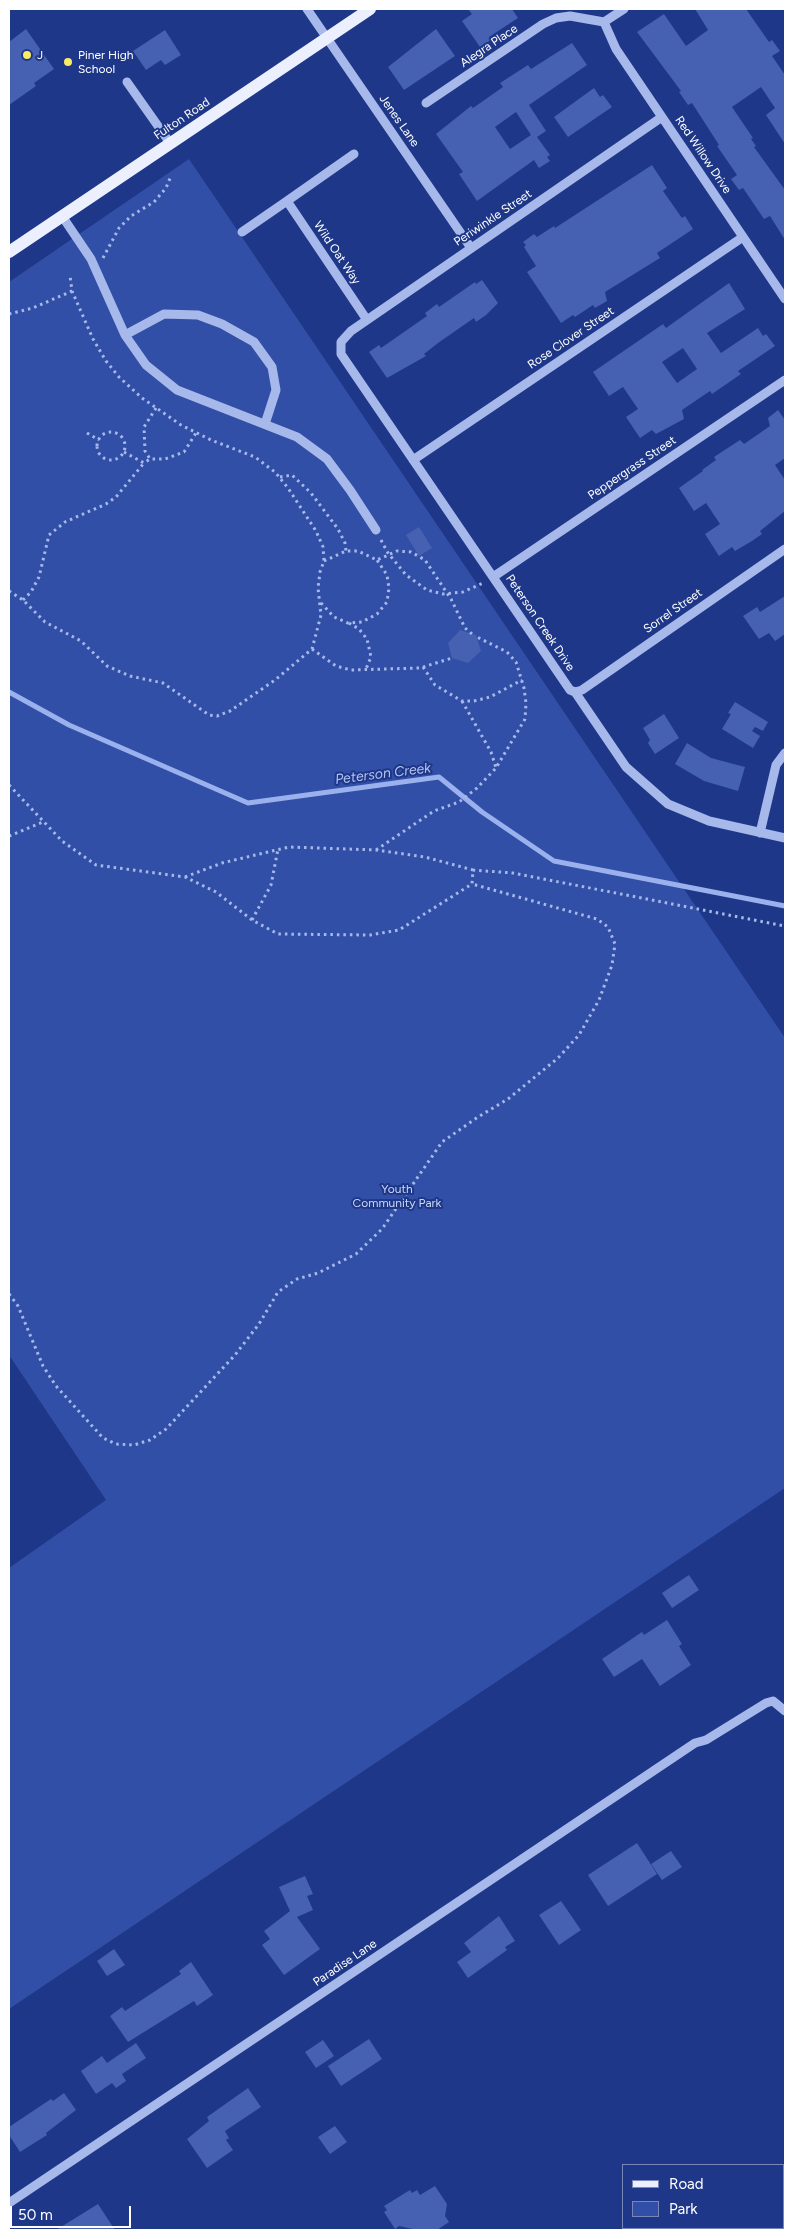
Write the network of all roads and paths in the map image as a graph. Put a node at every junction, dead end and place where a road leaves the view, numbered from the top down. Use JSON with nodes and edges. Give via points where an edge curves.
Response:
{"nodes":[{"id":1,"x":307,"y":9,"type":"edge"},
{"id":2,"x":370,"y":9,"type":"edge"},
{"id":3,"x":624,"y":9,"type":"edge"},
{"id":4,"x":604,"y":22,"type":"junction"},
{"id":5,"x":327,"y":38,"type":"junction"},
{"id":6,"x":127,"y":82,"type":"dead end"},
{"id":7,"x":426,"y":104,"type":"dead end"},
{"id":8,"x":662,"y":117,"type":"junction"},
{"id":9,"x":170,"y":143,"type":"junction"},
{"id":10,"x":354,"y":154,"type":"dead end"},
{"id":11,"x":172,"y":176,"type":"dead end"},
{"id":12,"x":287,"y":201,"type":"junction"},
{"id":13,"x":62,"y":216,"type":"junction"},
{"id":14,"x":242,"y":232,"type":"dead end"},
{"id":15,"x":743,"y":236,"type":"junction"},
{"id":16,"x":472,"y":248,"type":"junction"},
{"id":17,"x":9,"y":252,"type":"edge"},
{"id":18,"x":101,"y":260,"type":"dead end"},
{"id":19,"x":70,"y":276,"type":"dead end"},
{"id":20,"x":72,"y":291,"type":"junction"},
{"id":21,"x":785,"y":299,"type":"edge"},
{"id":22,"x":9,"y":314,"type":"edge"},
{"id":23,"x":367,"y":320,"type":"junction"},
{"id":24,"x":126,"y":335,"type":"junction"},
{"id":25,"x":341,"y":342,"type":"joint"},
{"id":26,"x":785,"y":380,"type":"edge"},
{"id":27,"x":156,"y":408,"type":"junction"},
{"id":28,"x":265,"y":424,"type":"junction"},
{"id":29,"x":87,"y":433,"type":"dead end"},
{"id":30,"x":196,"y":433,"type":"junction"},
{"id":31,"x":100,"y":440,"type":"junction"},
{"id":32,"x":124,"y":452,"type":"junction"},
{"id":33,"x":150,"y":459,"type":"junction"},
{"id":34,"x":413,"y":460,"type":"junction"},
{"id":35,"x":144,"y":464,"type":"junction"},
{"id":36,"x":280,"y":478,"type":"junction"},
{"id":37,"x":376,"y":530,"type":"joint"},
{"id":38,"x":785,"y":549,"type":"edge"},
{"id":39,"x":346,"y":551,"type":"junction"},
{"id":40,"x":388,"y":553,"type":"junction"},
{"id":41,"x":324,"y":560,"type":"junction"},
{"id":42,"x":377,"y":560,"type":"junction"},
{"id":43,"x":493,"y":577,"type":"junction"},
{"id":44,"x":9,"y":591,"type":"edge"},
{"id":45,"x":448,"y":593,"type":"junction"},
{"id":46,"x":24,"y":600,"type":"junction"},
{"id":47,"x":320,"y":603,"type":"junction"},
{"id":48,"x":348,"y":623,"type":"junction"},
{"id":49,"x":472,"y":634,"type":"dead end"},
{"id":50,"x":476,"y":637,"type":"dead end"},
{"id":51,"x":312,"y":649,"type":"junction"},
{"id":52,"x":452,"y":658,"type":"dead end"},
{"id":53,"x":423,"y":667,"type":"junction"},
{"id":54,"x":366,"y":669,"type":"junction"},
{"id":55,"x":522,"y":680,"type":"junction"},
{"id":56,"x":574,"y":692,"type":"junction"},
{"id":57,"x":462,"y":701,"type":"junction"},
{"id":58,"x":785,"y":753,"type":"edge"},
{"id":59,"x":496,"y":768,"type":"junction"},
{"id":60,"x":9,"y":785,"type":"edge"},
{"id":61,"x":43,"y":822,"type":"junction"},
{"id":62,"x":760,"y":833,"type":"junction"},
{"id":63,"x":9,"y":836,"type":"edge"},
{"id":64,"x":785,"y":838,"type":"edge"},
{"id":65,"x":278,"y":849,"type":"junction"},
{"id":66,"x":376,"y":850,"type":"junction"},
{"id":67,"x":473,"y":870,"type":"junction"},
{"id":68,"x":185,"y":877,"type":"junction"},
{"id":69,"x":472,"y":884,"type":"junction"},
{"id":70,"x":252,"y":920,"type":"junction"},
{"id":71,"x":785,"y":926,"type":"edge"},
{"id":72,"x":9,"y":1294,"type":"edge"},
{"id":73,"x":785,"y":1711,"type":"edge"},
{"id":74,"x":9,"y":2203,"type":"edge"}],
"edges":[{"from":1,"to":5,"type":"street","name":"Jenes Lane"},
{"from":2,"to":5,"type":"main road","name":"Fulton Road"},
{"from":3,"to":4,"type":"street"},
{"from":4,"to":7,"type":"street","name":"Alegra Place","via":[[583,17],[556,18],[542,24]]},
{"from":4,"to":8,"type":"street","name":"Red Willow Drive","via":[[616,49]]},
{"from":5,"to":9,"type":"main road","name":"Fulton Road"},
{"from":5,"to":16,"type":"street","name":"Jenes Lane"},
{"from":6,"to":9,"type":"street"},
{"from":8,"to":15,"type":"street","name":"Red Willow Drive"},
{"from":8,"to":16,"type":"street","name":"Periwinkle Street"},
{"from":9,"to":13,"type":"main road","name":"Fulton Road"},
{"from":10,"to":12,"type":"street"},
{"from":11,"to":18,"type":"path","via":[[154,202],[119,228]]},
{"from":12,"to":14,"type":"street"},
{"from":12,"to":23,"type":"street","name":"Wild Oat Way"},
{"from":13,"to":17,"type":"main road","name":"Fulton Road"},
{"from":13,"to":24,"type":"street","via":[[91,259]]},
{"from":15,"to":21,"type":"street","name":"Red Willow Drive"},
{"from":15,"to":34,"type":"street","name":"Rose Clover Street"},
{"from":16,"to":23,"type":"street","name":"Periwinkle Street"},
{"from":19,"to":20,"type":"path"},
{"from":20,"to":22,"type":"path","via":[[33,308]]},
{"from":20,"to":27,"type":"path","via":[[106,361],[119,377]]},
{"from":23,"to":25,"type":"street","name":"Periwinkle Street"},
{"from":24,"to":28,"type":"street","via":[[146,365],[177,390]]},
{"from":24,"to":28,"type":"street","via":[[164,314],[198,314],[254,342],[272,367],[276,390]]},
{"from":25,"to":34,"type":"street","name":"Peterson Creek Drive","via":[[341,354]]},
{"from":26,"to":43,"type":"street","name":"Peppergrass Street"},
{"from":27,"to":30,"type":"path"},
{"from":27,"to":33,"type":"path","via":[[144,427],[145,450]]},
{"from":28,"to":37,"type":"street","via":[[297,437],[327,459]]},
{"from":29,"to":31,"type":"path"},
{"from":30,"to":33,"type":"path","via":[[184,452],[165,459]]},
{"from":30,"to":36,"type":"path","via":[[255,457]]},
{"from":31,"to":32,"type":"path","via":[[106,434],[116,433],[125,443]]},
{"from":31,"to":32,"type":"path","via":[[98,448],[105,459],[118,458]]},
{"from":32,"to":35,"type":"path"},
{"from":33,"to":35,"type":"path"},
{"from":34,"to":43,"type":"street","name":"Peterson Creek Drive"},
{"from":35,"to":46,"type":"path","via":[[116,497],[64,522],[49,535],[39,577]]},
{"from":36,"to":39,"type":"path","via":[[292,475],[311,492],[338,529]]},
{"from":36,"to":41,"type":"path","via":[[316,531]]},
{"from":37,"to":40,"type":"path"},
{"from":38,"to":56,"type":"street","name":"Sorrel Street","via":[[582,690]]},
{"from":39,"to":41,"type":"path"},
{"from":39,"to":42,"type":"path","via":[[358,551]]},
{"from":40,"to":42,"type":"path"},
{"from":40,"to":45,"type":"path","via":[[406,576],[427,590]]},
{"from":40,"to":45,"type":"path","via":[[411,552],[425,560]]},
{"from":41,"to":47,"type":"path","via":[[319,580]]},
{"from":42,"to":48,"type":"path","via":[[387,575],[386,602],[377,614],[362,622]]},
{"from":43,"to":45,"type":"path","via":[[474,588]]},
{"from":43,"to":56,"type":"street","name":"Peterson Creek Drive"},
{"from":44,"to":46,"type":"path"},
{"from":45,"to":49,"type":"path","via":[[465,628]]},
{"from":46,"to":51,"type":"path","via":[[45,622],[81,641],[107,666],[130,676],[164,683],[209,715],[217,716],[230,710],[291,668]]},
{"from":47,"to":48,"type":"path","via":[[334,617]]},
{"from":47,"to":51,"type":"path","via":[[321,615]]},
{"from":48,"to":54,"type":"path","via":[[367,639],[371,657]]},
{"from":50,"to":55,"type":"path","via":[[507,652],[516,662]]},
{"from":51,"to":54,"type":"path","via":[[336,666]]},
{"from":52,"to":53,"type":"path"},
{"from":53,"to":54,"type":"path"},
{"from":53,"to":57,"type":"path","via":[[435,685]]},
{"from":55,"to":57,"type":"path","via":[[490,697]]},
{"from":55,"to":59,"type":"path","via":[[525,719]]},
{"from":56,"to":62,"type":"street","name":"Peterson Creek Drive","via":[[626,767],[668,804],[708,821]]},
{"from":57,"to":59,"type":"path","via":[[491,752]]},
{"from":58,"to":62,"type":"street","via":[[776,765]]},
{"from":59,"to":66,"type":"path","via":[[459,802],[434,811]]},
{"from":60,"to":61,"type":"path"},
{"from":61,"to":63,"type":"path"},
{"from":61,"to":68,"type":"path","via":[[62,841],[96,864]]},
{"from":62,"to":64,"type":"street","name":"Peterson Creek Drive"},
{"from":65,"to":66,"type":"path"},
{"from":65,"to":68,"type":"path","via":[[222,863]]},
{"from":65,"to":70,"type":"path","via":[[271,885]]},
{"from":66,"to":67,"type":"path","via":[[425,857]]},
{"from":67,"to":69,"type":"path"},
{"from":67,"to":71,"type":"path","via":[[513,874]]},
{"from":68,"to":70,"type":"path","via":[[216,892]]},
{"from":69,"to":70,"type":"path","via":[[400,930],[370,935],[278,934]]},
{"from":69,"to":72,"type":"path","via":[[597,919],[608,928],[615,944],[612,965],[595,1007],[579,1035],[551,1064],[508,1099],[442,1142],[382,1229],[356,1254],[278,1292],[259,1324],[234,1355],[166,1429],[150,1440],[134,1445],[116,1444],[103,1438],[56,1386],[43,1366],[18,1306]]},
{"from":73,"to":74,"type":"street","name":"Paradise Lane","via":[[773,1701],[766,1703],[706,1740],[695,1743]]}]}
